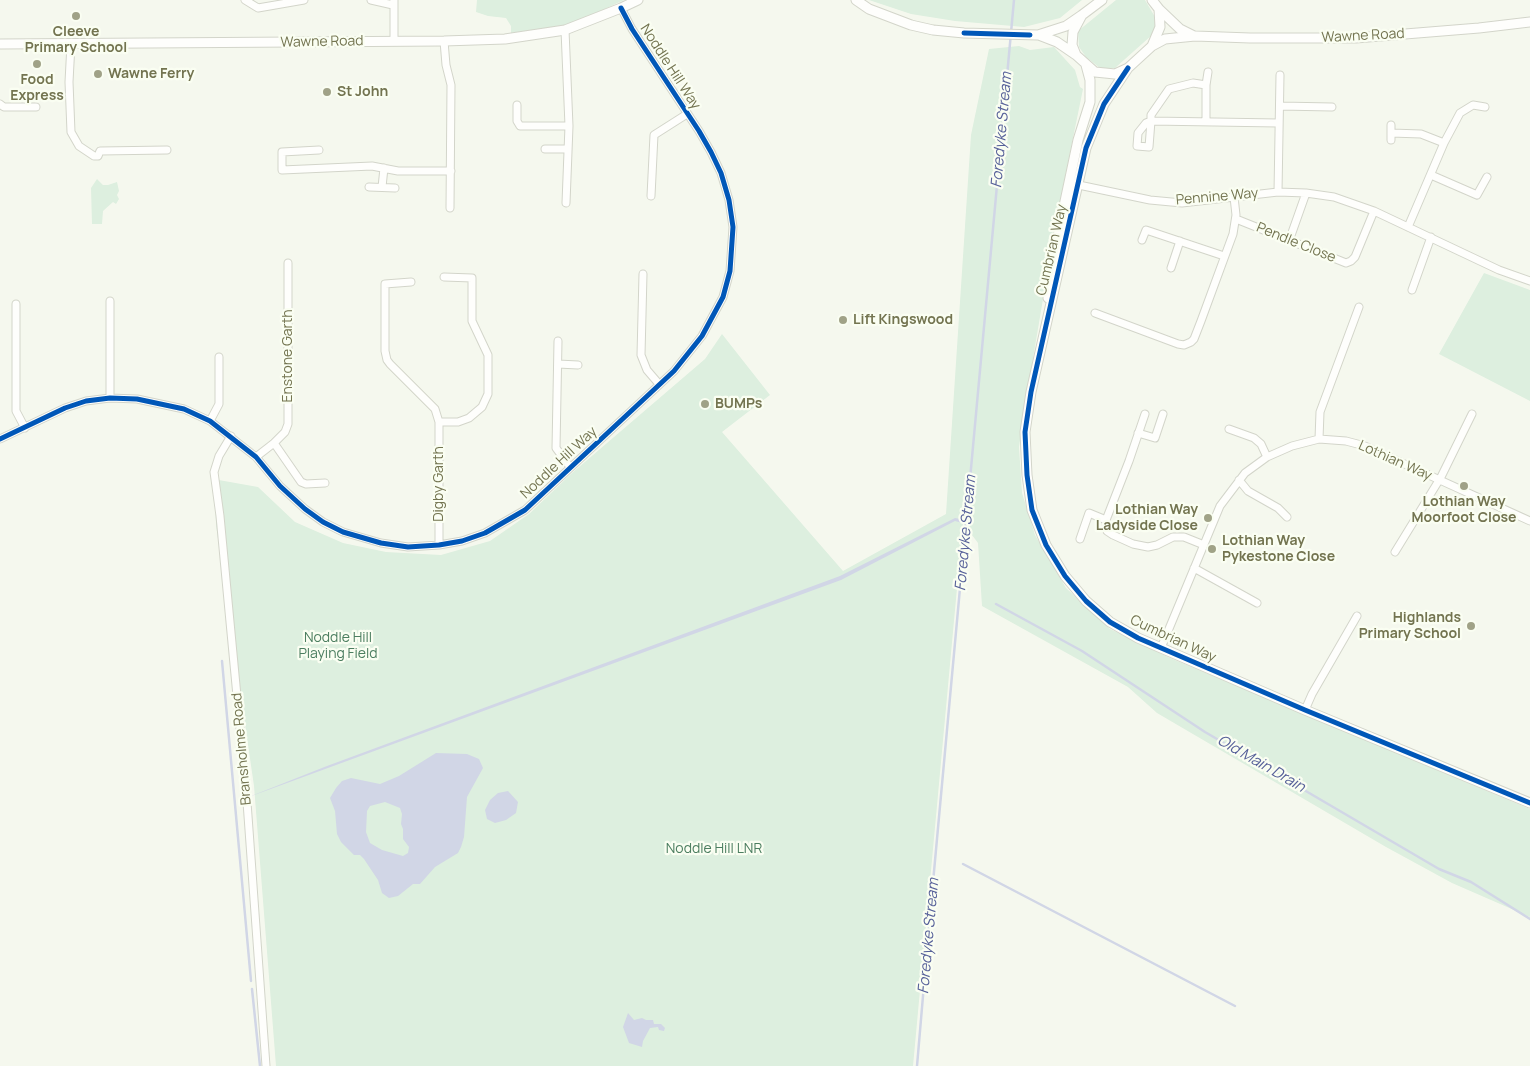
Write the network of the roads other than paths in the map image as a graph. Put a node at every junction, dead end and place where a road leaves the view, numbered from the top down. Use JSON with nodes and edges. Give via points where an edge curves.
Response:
{"nodes":[{"id":1,"x":245,"y":0,"type":"edge"},
{"id":2,"x":304,"y":0,"type":"edge"},
{"id":3,"x":371,"y":0,"type":"edge"},
{"id":4,"x":638,"y":0,"type":"edge"},
{"id":5,"x":856,"y":0,"type":"edge"},
{"id":6,"x":1102,"y":0,"type":"edge"},
{"id":7,"x":1152,"y":0,"type":"edge"},
{"id":8,"x":394,"y":3,"type":"edge"},
{"id":9,"x":621,"y":8,"type":"junction"},
{"id":10,"x":1159,"y":9,"type":"junction"},
{"id":11,"x":1082,"y":15,"type":"junction"},
{"id":12,"x":1530,"y":22,"type":"edge"},
{"id":13,"x":565,"y":30,"type":"junction"},
{"id":14,"x":1038,"y":35,"type":"junction"},
{"id":15,"x":1195,"y":36,"type":"junction"},
{"id":16,"x":394,"y":41,"type":"junction"},
{"id":17,"x":444,"y":41,"type":"junction"},
{"id":18,"x":0,"y":44,"type":"edge"},
{"id":19,"x":71,"y":44,"type":"junction"},
{"id":20,"x":1152,"y":46,"type":"junction"},
{"id":21,"x":1076,"y":55,"type":"junction"},
{"id":22,"x":1086,"y":66,"type":"junction"},
{"id":23,"x":1128,"y":68,"type":"junction"},
{"id":24,"x":1208,"y":72,"type":"dead end"},
{"id":25,"x":1280,"y":75,"type":"dead end"},
{"id":26,"x":1206,"y":85,"type":"junction"},
{"id":27,"x":0,"y":104,"type":"edge"},
{"id":28,"x":517,"y":105,"type":"dead end"},
{"id":29,"x":36,"y":106,"type":"dead end"},
{"id":30,"x":1280,"y":106,"type":"junction"},
{"id":31,"x":1332,"y":107,"type":"dead end"},
{"id":32,"x":1485,"y":107,"type":"dead end"},
{"id":33,"x":687,"y":114,"type":"junction"},
{"id":34,"x":1206,"y":122,"type":"junction"},
{"id":35,"x":1278,"y":124,"type":"junction"},
{"id":36,"x":1391,"y":125,"type":"dead end"},
{"id":37,"x":568,"y":126,"type":"junction"},
{"id":38,"x":1444,"y":143,"type":"junction"},
{"id":39,"x":545,"y":148,"type":"dead end"},
{"id":40,"x":568,"y":149,"type":"junction"},
{"id":41,"x":167,"y":150,"type":"dead end"},
{"id":42,"x":319,"y":150,"type":"dead end"},
{"id":43,"x":384,"y":168,"type":"junction"},
{"id":44,"x":451,"y":171,"type":"junction"},
{"id":45,"x":1431,"y":175,"type":"junction"},
{"id":46,"x":1487,"y":177,"type":"dead end"},
{"id":47,"x":1074,"y":184,"type":"junction"},
{"id":48,"x":369,"y":187,"type":"dead end"},
{"id":49,"x":382,"y":187,"type":"junction"},
{"id":50,"x":395,"y":188,"type":"dead end"},
{"id":51,"x":1278,"y":192,"type":"junction"},
{"id":52,"x":1306,"y":193,"type":"junction"},
{"id":53,"x":651,"y":196,"type":"dead end"},
{"id":54,"x":1234,"y":197,"type":"junction"},
{"id":55,"x":566,"y":202,"type":"dead end"},
{"id":56,"x":450,"y":208,"type":"dead end"},
{"id":57,"x":1374,"y":210,"type":"junction"},
{"id":58,"x":1236,"y":219,"type":"junction"},
{"id":59,"x":1408,"y":226,"type":"junction"},
{"id":60,"x":1431,"y":237,"type":"junction"},
{"id":61,"x":1142,"y":240,"type":"dead end"},
{"id":62,"x":1180,"y":241,"type":"junction"},
{"id":63,"x":1289,"y":241,"type":"junction"},
{"id":64,"x":1224,"y":256,"type":"junction"},
{"id":65,"x":288,"y":264,"type":"dead end"},
{"id":66,"x":1171,"y":268,"type":"dead end"},
{"id":67,"x":643,"y":274,"type":"dead end"},
{"id":68,"x":444,"y":277,"type":"dead end"},
{"id":69,"x":1530,"y":281,"type":"edge"},
{"id":70,"x":411,"y":282,"type":"dead end"},
{"id":71,"x":1412,"y":290,"type":"dead end"},
{"id":72,"x":110,"y":301,"type":"dead end"},
{"id":73,"x":16,"y":304,"type":"dead end"},
{"id":74,"x":1359,"y":307,"type":"dead end"},
{"id":75,"x":1095,"y":313,"type":"dead end"},
{"id":76,"x":558,"y":341,"type":"dead end"},
{"id":77,"x":220,"y":357,"type":"dead end"},
{"id":78,"x":558,"y":364,"type":"junction"},
{"id":79,"x":578,"y":365,"type":"dead end"},
{"id":80,"x":659,"y":384,"type":"junction"},
{"id":81,"x":110,"y":398,"type":"junction"},
{"id":82,"x":1145,"y":414,"type":"dead end"},
{"id":83,"x":1163,"y":414,"type":"dead end"},
{"id":84,"x":1472,"y":414,"type":"dead end"},
{"id":85,"x":210,"y":421,"type":"junction"},
{"id":86,"x":439,"y":422,"type":"junction"},
{"id":87,"x":25,"y":428,"type":"junction"},
{"id":88,"x":1229,"y":429,"type":"dead end"},
{"id":89,"x":1138,"y":433,"type":"junction"},
{"id":90,"x":231,"y":436,"type":"junction"},
{"id":91,"x":0,"y":439,"type":"edge"},
{"id":92,"x":1320,"y":439,"type":"junction"},
{"id":93,"x":274,"y":443,"type":"junction"},
{"id":94,"x":256,"y":457,"type":"junction"},
{"id":95,"x":1268,"y":457,"type":"junction"},
{"id":96,"x":570,"y":467,"type":"junction"},
{"id":97,"x":1239,"y":480,"type":"junction"},
{"id":98,"x":1438,"y":480,"type":"junction"},
{"id":99,"x":325,"y":484,"type":"dead end"},
{"id":100,"x":1287,"y":517,"type":"dead end"},
{"id":101,"x":1106,"y":520,"type":"junction"},
{"id":102,"x":1530,"y":521,"type":"edge"},
{"id":103,"x":1080,"y":539,"type":"dead end"},
{"id":104,"x":439,"y":545,"type":"junction"},
{"id":105,"x":1204,"y":545,"type":"junction"},
{"id":106,"x":1395,"y":552,"type":"dead end"},
{"id":107,"x":1194,"y":568,"type":"junction"},
{"id":108,"x":1257,"y":603,"type":"dead end"},
{"id":109,"x":1356,"y":616,"type":"dead end"},
{"id":110,"x":1161,"y":648,"type":"junction"},
{"id":111,"x":1305,"y":710,"type":"junction"},
{"id":112,"x":1530,"y":803,"type":"edge"},
{"id":113,"x":266,"y":1066,"type":"edge"}],
"edges":[{"from":1,"to":2,"type":"street","via":[[258,8]]},
{"from":3,"to":8,"type":"street"},
{"from":4,"to":9,"type":"street","name":"Wawne Road"},
{"from":5,"to":14,"type":"street","via":[[869,9],[920,27],[964,33]]},
{"from":6,"to":11,"type":"street"},
{"from":7,"to":10,"type":"street","name":"Wawne Road"},
{"from":8,"to":16,"type":"street"},
{"from":9,"to":13,"type":"street","name":"Wawne Road"},
{"from":9,"to":33,"type":"street","name":"Noddle Hill Way"},
{"from":10,"to":15,"type":"street","name":"Wawne Road","via":[[1180,29]]},
{"from":10,"to":20,"type":"street","via":[[1160,27]]},
{"from":11,"to":14,"type":"street","via":[[1066,26]]},
{"from":11,"to":21,"type":"street","via":[[1072,45]]},
{"from":12,"to":15,"type":"street","name":"Wawne Road","via":[[1356,38]]},
{"from":13,"to":17,"type":"street","name":"Wawne Road","via":[[505,39]]},
{"from":13,"to":37,"type":"street"},
{"from":14,"to":21,"type":"street","via":[[1058,42]]},
{"from":15,"to":20,"type":"street","name":"Wawne Road","via":[[1165,39]]},
{"from":16,"to":17,"type":"street","name":"Wawne Road"},
{"from":16,"to":19,"type":"street","name":"Wawne Road"},
{"from":17,"to":44,"type":"street","via":[[451,85]]},
{"from":18,"to":19,"type":"street","name":"Wawne Road"},
{"from":19,"to":41,"type":"street","via":[[70,132],[79,146],[94,156],[98,156],[100,151]]},
{"from":20,"to":23,"type":"street","name":"Cumbrian Way"},
{"from":21,"to":22,"type":"street"},
{"from":22,"to":23,"type":"street","via":[[1095,72],[1115,74]]},
{"from":22,"to":47,"type":"street","name":"Cumbrian Way","via":[[1090,102],[1078,140]]},
{"from":23,"to":47,"type":"street","name":"Cumbrian Way","via":[[1104,104]]},
{"from":24,"to":26,"type":"street"},
{"from":25,"to":30,"type":"street"},
{"from":26,"to":34,"type":"street"},
{"from":26,"to":34,"type":"street","via":[[1193,83],[1169,89],[1151,115],[1151,121]]},
{"from":27,"to":29,"type":"street","via":[[4,107]]},
{"from":28,"to":37,"type":"street","via":[[520,126]]},
{"from":30,"to":31,"type":"street"},
{"from":30,"to":35,"type":"street"},
{"from":32,"to":38,"type":"street","via":[[1473,105],[1460,113]]},
{"from":33,"to":53,"type":"street","via":[[654,135]]},
{"from":33,"to":80,"type":"street","name":"Noddle Hill Way","via":[[711,152],[729,200],[733,228],[730,271],[724,297],[702,336]]},
{"from":34,"to":35,"type":"street"},
{"from":35,"to":51,"type":"street"},
{"from":36,"to":38,"type":"street","via":[[1391,136],[1421,134]]},
{"from":37,"to":40,"type":"street"},
{"from":38,"to":45,"type":"street"},
{"from":39,"to":40,"type":"street"},
{"from":40,"to":55,"type":"street"},
{"from":42,"to":43,"type":"street","via":[[282,152],[282,170]]},
{"from":43,"to":44,"type":"street"},
{"from":43,"to":49,"type":"street"},
{"from":44,"to":56,"type":"street"},
{"from":45,"to":46,"type":"street","via":[[1477,195]]},
{"from":45,"to":59,"type":"street"},
{"from":47,"to":54,"type":"street","name":"Pennine Way","via":[[1150,200],[1182,203]]},
{"from":47,"to":110,"type":"street","name":"Cumbrian Way","via":[[1050,283],[1025,432],[1026,475],[1032,510],[1046,545],[1065,576],[1086,601],[1110,622]]},
{"from":48,"to":49,"type":"street"},
{"from":49,"to":50,"type":"street"},
{"from":51,"to":52,"type":"street","name":"Pennine Way"},
{"from":51,"to":54,"type":"street","name":"Pennine Way"},
{"from":52,"to":57,"type":"street","name":"Pennine Way","via":[[1334,197]]},
{"from":52,"to":63,"type":"street"},
{"from":54,"to":58,"type":"street"},
{"from":57,"to":59,"type":"street","name":"Pennine Way"},
{"from":57,"to":63,"type":"street","name":"Pendle Close","via":[[1351,262],[1346,263]]},
{"from":58,"to":63,"type":"street","name":"Pendle Close"},
{"from":58,"to":64,"type":"street"},
{"from":59,"to":60,"type":"street","name":"Pennine Way"},
{"from":60,"to":69,"type":"street","name":"Pennine Way","via":[[1499,270]]},
{"from":60,"to":71,"type":"street"},
{"from":61,"to":62,"type":"street","via":[[1146,230]]},
{"from":62,"to":64,"type":"street"},
{"from":62,"to":66,"type":"street"},
{"from":64,"to":75,"type":"street","via":[[1198,330],[1188,344],[1178,344]]},
{"from":65,"to":93,"type":"street","name":"Enstone Garth","via":[[288,424]]},
{"from":67,"to":80,"type":"street","via":[[641,355],[647,370]]},
{"from":68,"to":86,"type":"street","via":[[472,278],[472,321],[488,355],[488,394],[482,407],[469,418],[458,422]]},
{"from":70,"to":86,"type":"street","name":"Digby Garth","via":[[385,284],[386,356],[390,364],[429,401]]},
{"from":72,"to":81,"type":"street"},
{"from":73,"to":87,"type":"street","via":[[16,411]]},
{"from":74,"to":92,"type":"street","via":[[1320,412]]},
{"from":76,"to":78,"type":"street"},
{"from":77,"to":85,"type":"street","via":[[219,404]]},
{"from":78,"to":79,"type":"street"},
{"from":78,"to":96,"type":"street","via":[[556,448]]},
{"from":80,"to":96,"type":"street","name":"Noddle Hill Way"},
{"from":81,"to":85,"type":"street","name":"Noddle Hill Way","via":[[136,399],[184,409]]},
{"from":81,"to":87,"type":"street","name":"Noddle Hill Way","via":[[86,400]]},
{"from":82,"to":89,"type":"street"},
{"from":83,"to":89,"type":"street","via":[[1155,438]]},
{"from":84,"to":98,"type":"street"},
{"from":85,"to":90,"type":"street","name":"Noddle Hill Way"},
{"from":86,"to":104,"type":"street","name":"Digby Garth"},
{"from":87,"to":91,"type":"street","name":"Noddle Hill Way"},
{"from":88,"to":95,"type":"street","via":[[1254,438]]},
{"from":89,"to":101,"type":"street"},
{"from":90,"to":94,"type":"street","name":"Noddle Hill Way"},
{"from":90,"to":113,"type":"street","name":"Bransholme Road","via":[[214,472],[246,798]]},
{"from":92,"to":95,"type":"street","name":"Lothian Way","via":[[1292,446]]},
{"from":92,"to":98,"type":"street","name":"Lothian Way","via":[[1365,446]]},
{"from":93,"to":94,"type":"street","name":"Enstone Garth"},
{"from":93,"to":99,"type":"street","via":[[301,482]]},
{"from":94,"to":104,"type":"street","name":"Noddle Hill Way","via":[[305,510],[343,532],[380,544],[408,547]]},
{"from":95,"to":97,"type":"street","name":"Lothian Way"},
{"from":96,"to":104,"type":"street","name":"Noddle Hill Way","via":[[525,510],[485,533]]},
{"from":97,"to":100,"type":"street","via":[[1248,491]]},
{"from":97,"to":105,"type":"street","name":"Lothian Way","via":[[1220,506]]},
{"from":98,"to":102,"type":"street","name":"Lothian Way"},
{"from":98,"to":106,"type":"street"},
{"from":101,"to":103,"type":"street","via":[[1089,513]]},
{"from":101,"to":105,"type":"street","via":[[1107,531],[1133,544],[1148,547],[1173,537],[1184,537]]},
{"from":105,"to":107,"type":"street","name":"Lothian Way"},
{"from":107,"to":108,"type":"street"},
{"from":107,"to":110,"type":"street","name":"Lothian Way"},
{"from":109,"to":111,"type":"street"},
{"from":110,"to":111,"type":"street","name":"Cumbrian Way"},
{"from":111,"to":112,"type":"street","name":"Cumbrian Way"}]}
